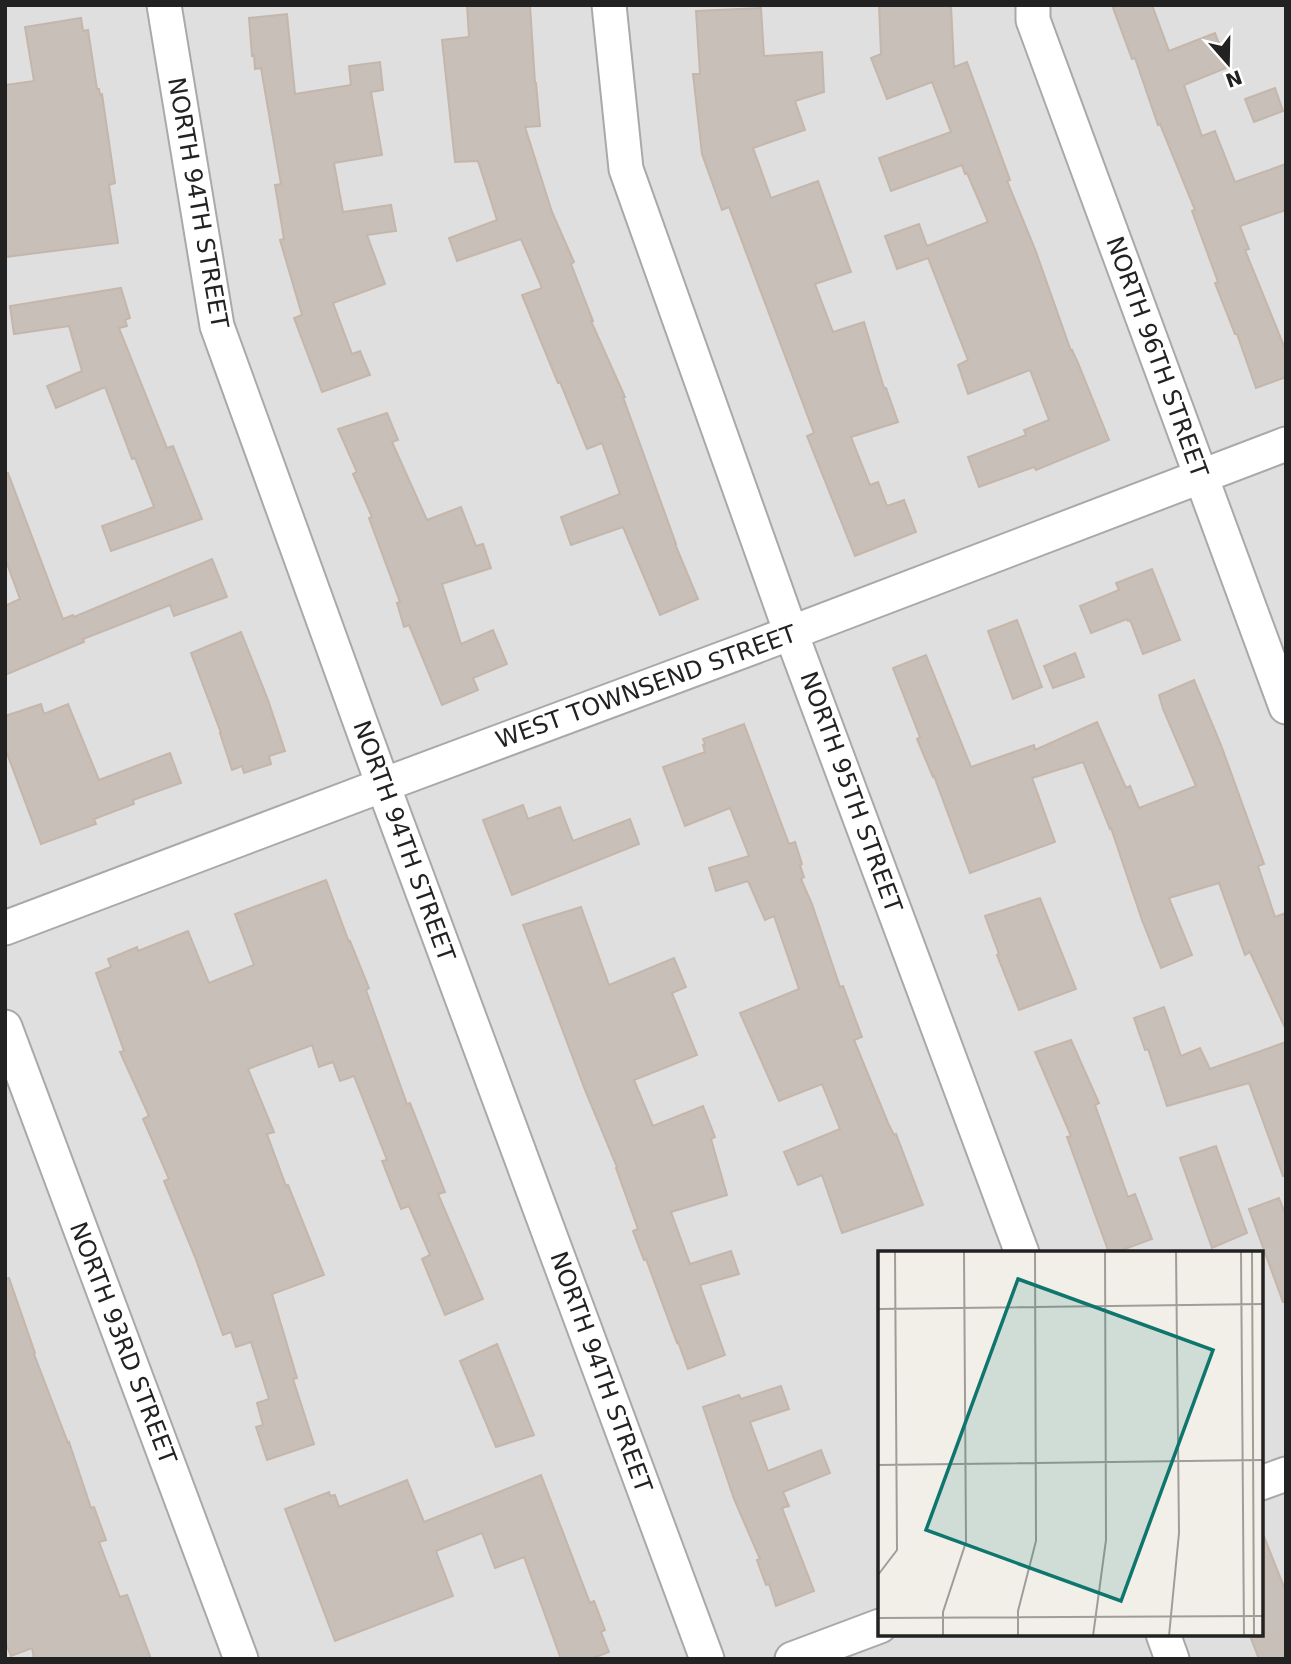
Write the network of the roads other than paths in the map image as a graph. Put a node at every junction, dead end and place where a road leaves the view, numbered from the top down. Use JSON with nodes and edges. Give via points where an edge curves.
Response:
{"nodes":[{"id":1,"x":164,"y":5,"type":"edge"},
{"id":2,"x":610,"y":5,"type":"edge"},
{"id":3,"x":1033,"y":5,"type":"edge"},
{"id":4,"x":1286,"y":444,"type":"edge"},
{"id":5,"x":1200,"y":477,"type":"junction"},
{"id":6,"x":791,"y":633,"type":"junction"},
{"id":7,"x":1286,"y":707,"type":"edge"},
{"id":8,"x":383,"y":785,"type":"junction"},
{"id":9,"x":5,"y":928,"type":"edge"},
{"id":10,"x":5,"y":1027,"type":"edge"},
{"id":11,"x":1020,"y":1251,"type":"edge"},
{"id":12,"x":1286,"y":1474,"type":"edge"},
{"id":13,"x":1263,"y":1482,"type":"edge"},
{"id":14,"x":878,"y":1627,"type":"edge"},
{"id":15,"x":1164,"y":1636,"type":"edge"},
{"id":16,"x":241,"y":1659,"type":"edge"},
{"id":17,"x":707,"y":1659,"type":"edge"},
{"id":18,"x":792,"y":1659,"type":"edge"},
{"id":19,"x":1172,"y":1659,"type":"edge"}],
"edges":[{"from":1,"to":8,"type":"street","name":"NORTH 94TH STREET","via":[[217,326]]},
{"from":2,"to":6,"type":"street","name":"NORTH 95TH STREET","via":[[626,169]]},
{"from":3,"to":5,"type":"street","name":"NORTH 96TH STREET","via":[[1033,20]]},
{"from":4,"to":5,"type":"street","name":"WEST TOWNSEND STREET"},
{"from":5,"to":6,"type":"street","name":"WEST TOWNSEND STREET"},
{"from":5,"to":7,"type":"street","name":"NORTH 96TH STREET"},
{"from":6,"to":8,"type":"street","name":"WEST TOWNSEND STREET"},
{"from":6,"to":11,"type":"street","name":"NORTH 95TH STREET"},
{"from":8,"to":9,"type":"street","name":"WEST TOWNSEND STREET"},
{"from":8,"to":17,"type":"street","name":"NORTH 94TH STREET"},
{"from":10,"to":16,"type":"street","name":"NORTH 93RD STREET"},
{"from":12,"to":13,"type":"street"},
{"from":14,"to":18,"type":"street"},
{"from":15,"to":19,"type":"street"}]}
